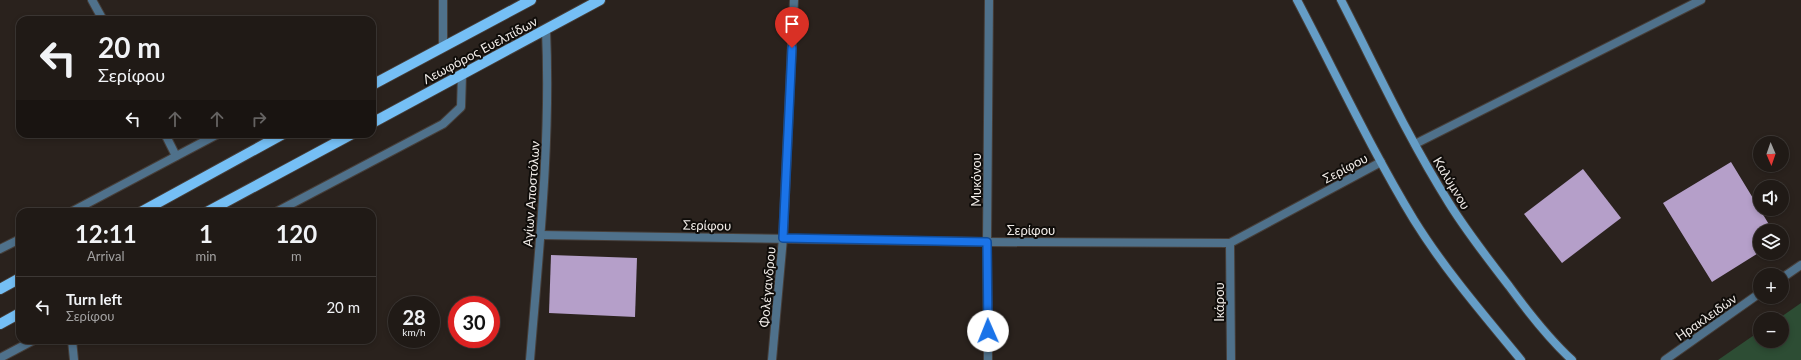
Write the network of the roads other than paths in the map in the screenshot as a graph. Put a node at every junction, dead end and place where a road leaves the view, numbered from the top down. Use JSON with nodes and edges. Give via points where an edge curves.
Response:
{"nodes":[{"id":1,"x":92,"y":0,"type":"edge"},
{"id":2,"x":443,"y":0,"type":"edge"},
{"id":3,"x":530,"y":0,"type":"edge"},
{"id":4,"x":600,"y":0,"type":"edge"},
{"id":5,"x":794,"y":0,"type":"edge"},
{"id":6,"x":989,"y":0,"type":"edge"},
{"id":7,"x":1297,"y":0,"type":"edge"},
{"id":8,"x":1341,"y":0,"type":"edge"},
{"id":9,"x":1701,"y":0,"type":"edge"},
{"id":10,"x":101,"y":16,"type":"edge"},
{"id":11,"x":546,"y":30,"type":"junction"},
{"id":12,"x":443,"y":46,"type":"junction"},
{"id":13,"x":462,"y":75,"type":"junction"},
{"id":14,"x":376,"y":83,"type":"edge"},
{"id":15,"x":376,"y":121,"type":"edge"},
{"id":16,"x":167,"y":138,"type":"edge"},
{"id":17,"x":210,"y":138,"type":"edge"},
{"id":18,"x":276,"y":138,"type":"edge"},
{"id":19,"x":345,"y":138,"type":"edge"},
{"id":20,"x":1416,"y":144,"type":"junction"},
{"id":21,"x":176,"y":156,"type":"junction"},
{"id":22,"x":1381,"y":162,"type":"junction"},
{"id":23,"x":78,"y":208,"type":"edge"},
{"id":24,"x":148,"y":208,"type":"edge"},
{"id":25,"x":214,"y":208,"type":"edge"},
{"id":26,"x":284,"y":208,"type":"edge"},
{"id":27,"x":540,"y":235,"type":"junction"},
{"id":28,"x":783,"y":238,"type":"junction"},
{"id":29,"x":16,"y":241,"type":"edge"},
{"id":30,"x":987,"y":242,"type":"junction"},
{"id":31,"x":1230,"y":243,"type":"junction"},
{"id":32,"x":0,"y":249,"type":"edge"},
{"id":33,"x":1801,"y":265,"type":"edge"},
{"id":34,"x":1789,"y":273,"type":"edge"},
{"id":35,"x":16,"y":280,"type":"edge"},
{"id":36,"x":0,"y":289,"type":"edge"},
{"id":37,"x":1753,"y":298,"type":"edge"},
{"id":38,"x":16,"y":315,"type":"edge"},
{"id":39,"x":0,"y":324,"type":"edge"},
{"id":40,"x":26,"y":344,"type":"edge"},
{"id":41,"x":72,"y":344,"type":"edge"},
{"id":42,"x":0,"y":358,"type":"edge"},
{"id":43,"x":74,"y":360,"type":"edge"},
{"id":44,"x":530,"y":360,"type":"edge"},
{"id":45,"x":772,"y":360,"type":"edge"},
{"id":46,"x":988,"y":360,"type":"edge"},
{"id":47,"x":1231,"y":360,"type":"edge"},
{"id":48,"x":1521,"y":360,"type":"edge"},
{"id":49,"x":1572,"y":360,"type":"edge"},
{"id":50,"x":1665,"y":360,"type":"edge"}],
"edges":[{"from":1,"to":10,"type":"street"},
{"from":2,"to":12,"type":"street"},
{"from":3,"to":12,"type":"main road","name":"Λεωφόρος Ευελπίδων"},
{"from":4,"to":11,"type":"main road","name":"Λεωφόρος Ευελπίδων"},
{"from":5,"to":28,"type":"street","name":"Φολέγανδρου"},
{"from":6,"to":30,"type":"street","name":"Μυκόνου"},
{"from":7,"to":22,"type":"main road"},
{"from":8,"to":20,"type":"main road","name":"Καλύμνου"},
{"from":9,"to":20,"type":"street"},
{"from":11,"to":13,"type":"main road","name":"Λεωφόρος Ευελπίδων"},
{"from":11,"to":27,"type":"street","name":"Αγίων Αποστόλων","via":[[548,137]]},
{"from":12,"to":14,"type":"main road","name":"Λεωφόρος Ευελπίδων"},
{"from":13,"to":15,"type":"main road","name":"Λεωφόρος Ευελπίδων"},
{"from":13,"to":26,"type":"street","via":[[461,107],[443,124]]},
{"from":16,"to":21,"type":"street"},
{"from":17,"to":21,"type":"street"},
{"from":18,"to":24,"type":"main road"},
{"from":19,"to":25,"type":"main road"},
{"from":20,"to":49,"type":"main road","name":"Καλύμνου","via":[[1449,203],[1482,250],[1532,315]]},
{"from":21,"to":23,"type":"street"},
{"from":22,"to":31,"type":"street","name":"Σερίφου"},
{"from":22,"to":48,"type":"main road","via":[[1415,221],[1449,271]]},
{"from":27,"to":28,"type":"street","name":"Σερίφου"},
{"from":27,"to":44,"type":"street","name":"Αγίων Αποστόλων"},
{"from":28,"to":30,"type":"street","name":"Σερίφου"},
{"from":28,"to":45,"type":"street","name":"Φολέγανδρου"},
{"from":29,"to":32,"type":"street"},
{"from":30,"to":31,"type":"street","name":"Σερίφου"},
{"from":30,"to":46,"type":"street","name":"Μυκόνου"},
{"from":31,"to":47,"type":"street","name":"Ικάρου"},
{"from":33,"to":34,"type":"street"},
{"from":35,"to":36,"type":"main road"},
{"from":37,"to":50,"type":"street","name":"Ηρακλειδών"},
{"from":38,"to":39,"type":"main road"},
{"from":40,"to":42,"type":"street"},
{"from":41,"to":43,"type":"street"}]}
